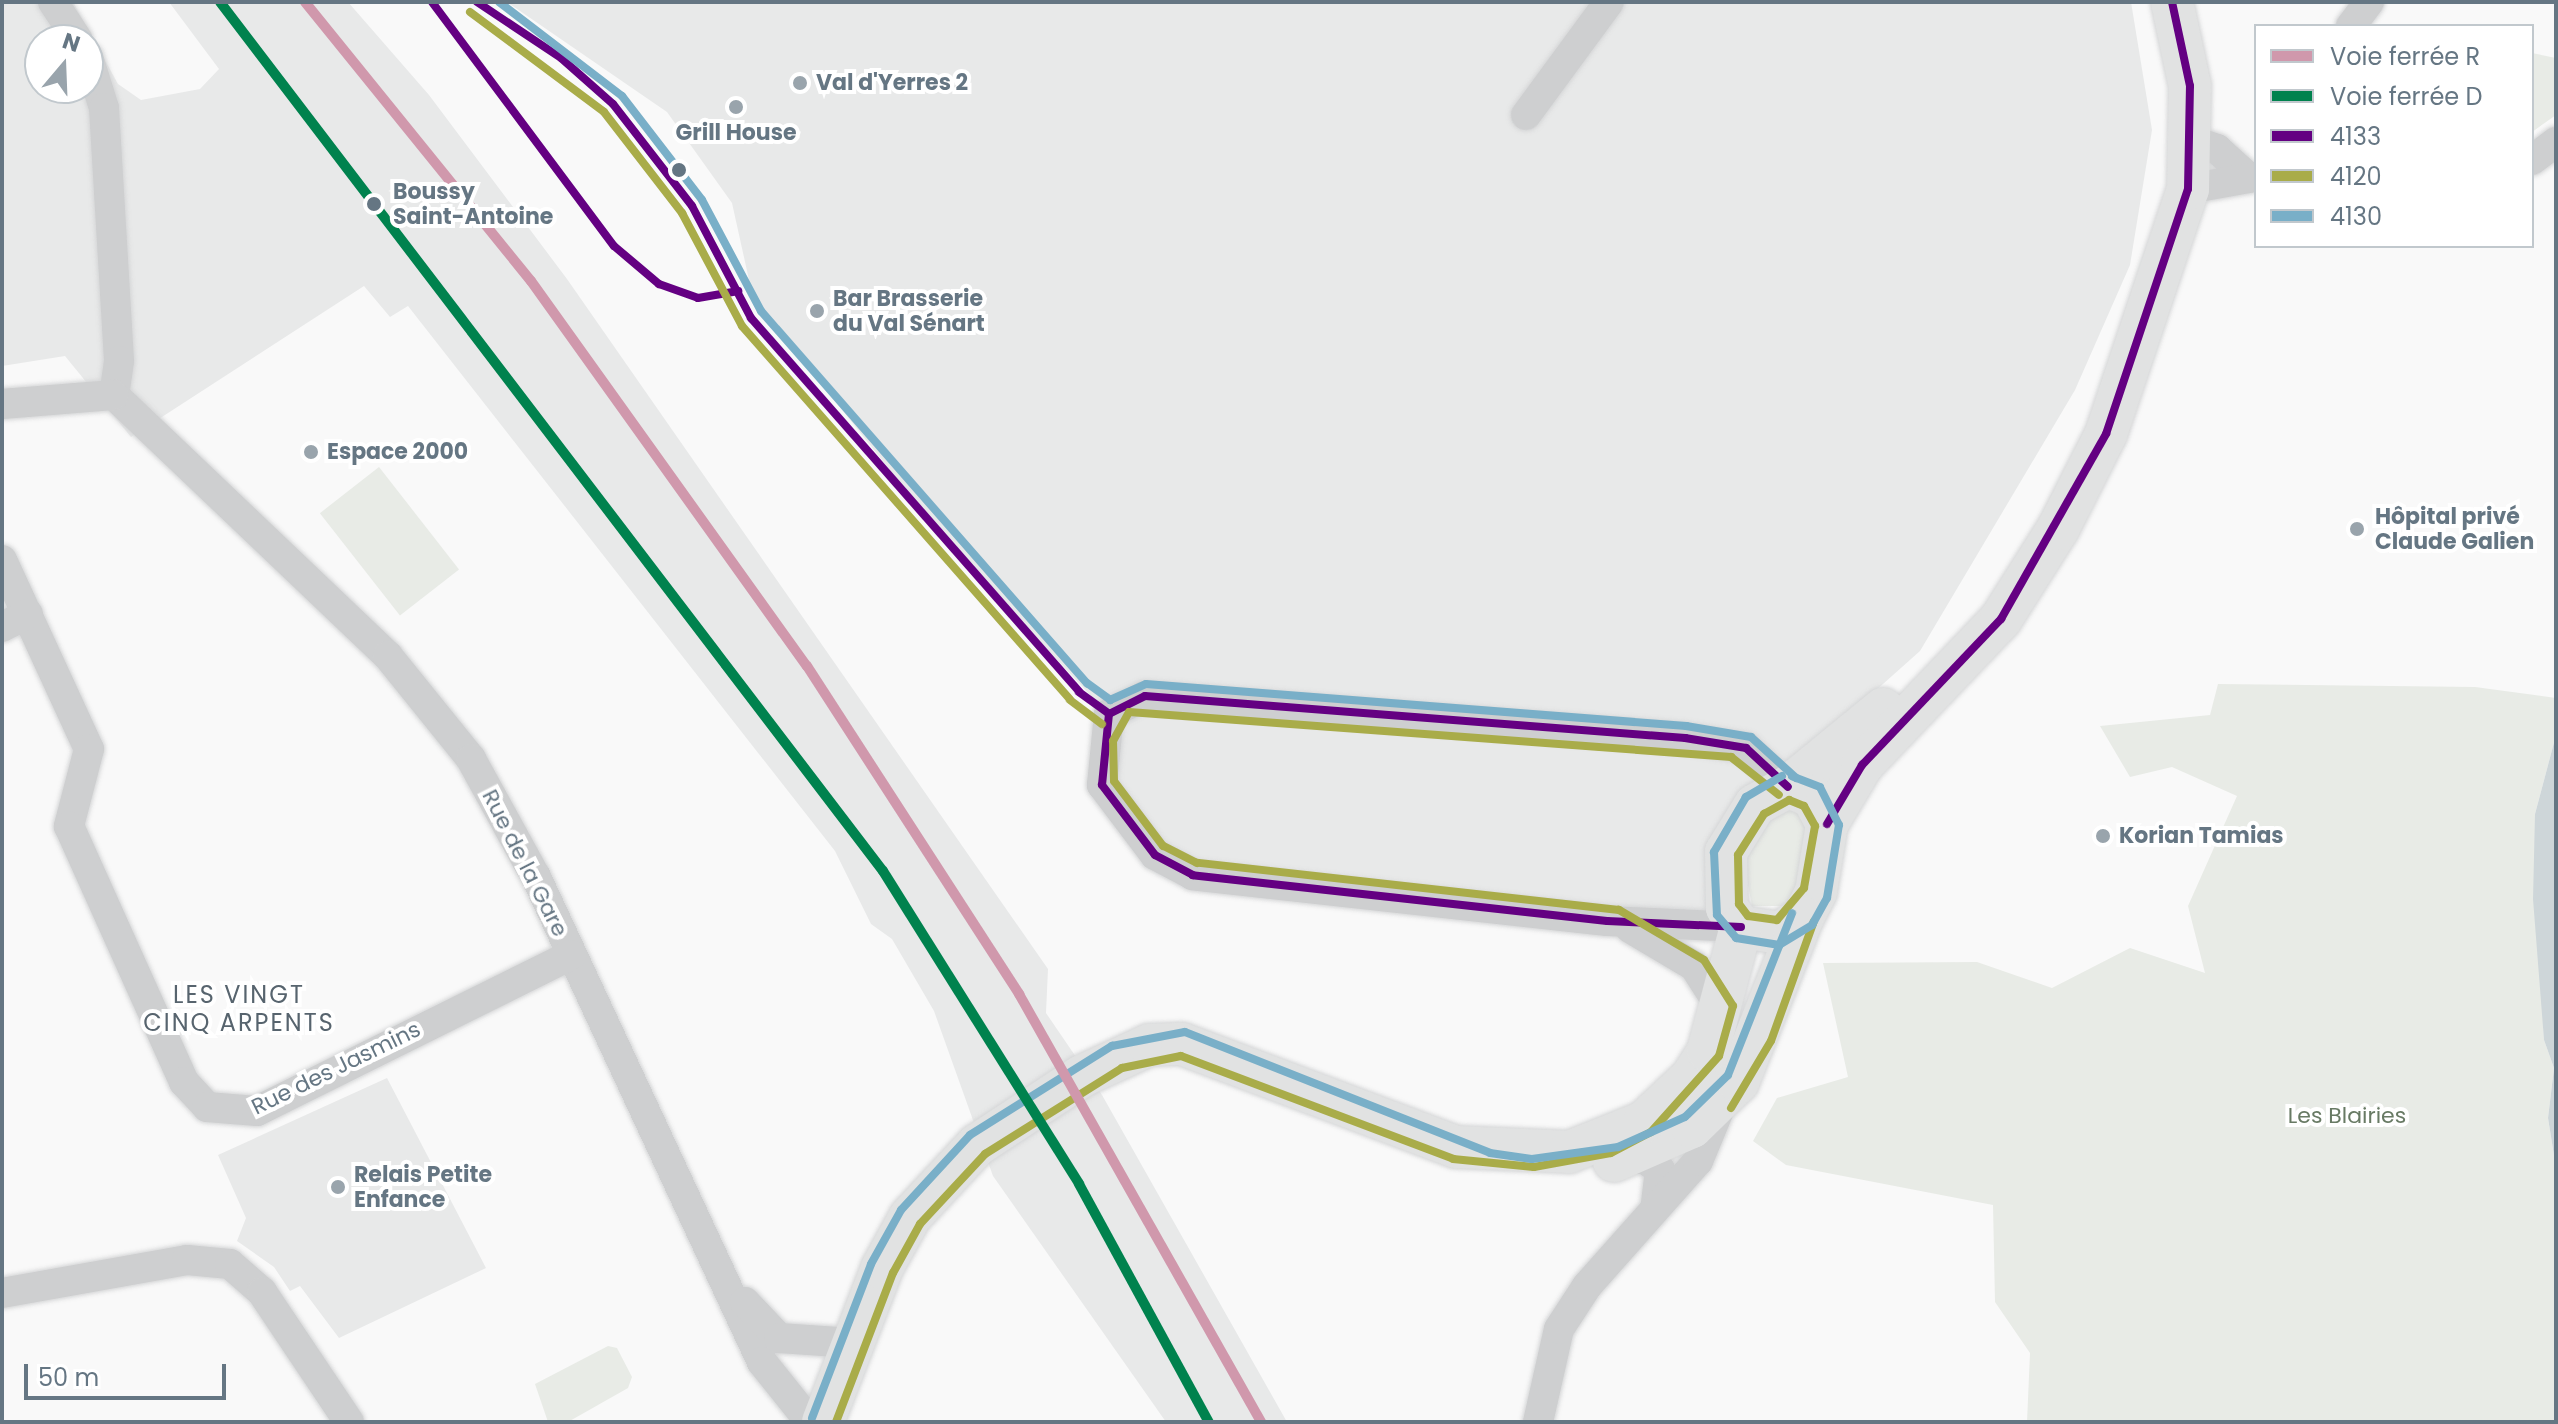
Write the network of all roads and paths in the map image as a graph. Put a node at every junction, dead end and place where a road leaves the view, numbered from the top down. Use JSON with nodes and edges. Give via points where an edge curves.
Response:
{"nodes":[{"id":1,"x":53,"y":2,"type":"edge"},
{"id":2,"x":1609,"y":2,"type":"edge"},
{"id":3,"x":2149,"y":2,"type":"edge"},
{"id":4,"x":2172,"y":2,"type":"edge"},
{"id":5,"x":2369,"y":2,"type":"edge"},
{"id":6,"x":67,"y":24,"type":"edge"},
{"id":7,"x":2352,"y":24,"type":"edge"},
{"id":8,"x":96,"y":104,"type":"edge"},
{"id":9,"x":1526,"y":115,"type":"dead end"},
{"id":10,"x":2191,"y":140,"type":"junction"},
{"id":11,"x":2556,"y":142,"type":"edge"},
{"id":12,"x":2534,"y":158,"type":"edge"},
{"id":13,"x":2254,"y":172,"type":"edge"},
{"id":14,"x":2188,"y":189,"type":"junction"},
{"id":15,"x":114,"y":395,"type":"junction"},
{"id":16,"x":3,"y":403,"type":"edge"},
{"id":17,"x":2,"y":560,"type":"edge"},
{"id":18,"x":15,"y":620,"type":"edge"},
{"id":19,"x":1788,"y":787,"type":"junction"},
{"id":20,"x":1827,"y":824,"type":"junction"},
{"id":21,"x":1803,"y":917,"type":"junction"},
{"id":22,"x":1614,"y":921,"type":"junction"},
{"id":23,"x":1741,"y":927,"type":"junction"},
{"id":24,"x":571,"y":955,"type":"junction"},
{"id":25,"x":1721,"y":1008,"type":"junction"},
{"id":26,"x":1722,"y":1101,"type":"junction"},
{"id":27,"x":1401,"y":1130,"type":"junction"},
{"id":28,"x":1621,"y":1159,"type":"junction"},
{"id":29,"x":1655,"y":1208,"type":"junction"},
{"id":30,"x":722,"y":1267,"type":"junction"},
{"id":31,"x":2,"y":1293,"type":"edge"},
{"id":32,"x":853,"y":1343,"type":"junction"},
{"id":33,"x":812,"y":1345,"type":"junction"},
{"id":34,"x":779,"y":1388,"type":"junction"},
{"id":35,"x":349,"y":1422,"type":"edge"},
{"id":36,"x":810,"y":1422,"type":"edge"},
{"id":37,"x":823,"y":1422,"type":"edge"},
{"id":38,"x":1538,"y":1422,"type":"edge"}],
"edges":[{"from":1,"to":6,"type":"street"},
{"from":2,"to":9,"type":"street"},
{"from":3,"to":19,"type":"main road","via":[[2165,60],[2168,114],[2157,216],[2071,448],[2004,570],[1929,665]]},
{"from":4,"to":10,"type":"main road","via":[[2190,86]]},
{"from":5,"to":7,"type":"street"},
{"from":8,"to":15,"type":"street","via":[[117,327]]},
{"from":10,"to":13,"type":"street"},
{"from":10,"to":14,"type":"main road"},
{"from":11,"to":12,"type":"street"},
{"from":13,"to":14,"type":"street"},
{"from":14,"to":20,"type":"main road","via":[[2106,434],[2058,529],[2001,619],[1862,765]]},
{"from":15,"to":16,"type":"street"},
{"from":15,"to":24,"type":"street","name":"Rue de la Gare","via":[[422,691],[491,794]]},
{"from":17,"to":18,"type":"street","name":"Rue des Jasmins"},
{"from":18,"to":24,"type":"street","name":"Rue des Jasmins","via":[[89,749],[69,826],[184,1082],[207,1107],[257,1111]]},
{"from":19,"to":20,"type":"main road","via":[[1812,796]]},
{"from":19,"to":22,"type":"street","via":[[1746,748],[1685,738],[1145,696],[1109,714],[1102,785],[1155,855],[1193,875]]},
{"from":19,"to":23,"type":"main road","via":[[1755,805],[1726,852],[1727,908]]},
{"from":20,"to":21,"type":"main road","via":[[1825,861]]},
{"from":21,"to":23,"type":"main road","via":[[1780,933]]},
{"from":21,"to":26,"type":"main road","via":[[1779,993]]},
{"from":22,"to":23,"type":"street"},
{"from":22,"to":25,"type":"street","via":[[1694,966]]},
{"from":23,"to":25,"type":"main road"},
{"from":24,"to":30,"type":"street","name":"Rue de la Gare"},
{"from":25,"to":27,"type":"main road","via":[[1692,1077],[1644,1122],[1608,1141],[1569,1152],[1497,1154]]},
{"from":26,"to":28,"type":"main road","via":[[1659,1146]]},
{"from":26,"to":29,"type":"street","via":[[1698,1161]]},
{"from":27,"to":28,"type":"main road","via":[[1487,1165],[1532,1171]]},
{"from":27,"to":32,"type":"main road","via":[[1182,1044],[1117,1057],[977,1145],[893,1241]]},
{"from":28,"to":29,"type":"street","via":[[1645,1159],[1660,1170]]},
{"from":29,"to":38,"type":"street","via":[[1559,1329]]},
{"from":30,"to":33,"type":"street","via":[[763,1326]]},
{"from":30,"to":34,"type":"street","name":"Rue de la Gare"},
{"from":31,"to":35,"type":"street","via":[[187,1260],[230,1264],[262,1292]]},
{"from":32,"to":33,"type":"street"},
{"from":32,"to":37,"type":"main road"},
{"from":33,"to":34,"type":"street","via":[[793,1355]]},
{"from":34,"to":36,"type":"street","name":"Rue de la Gare"}]}
